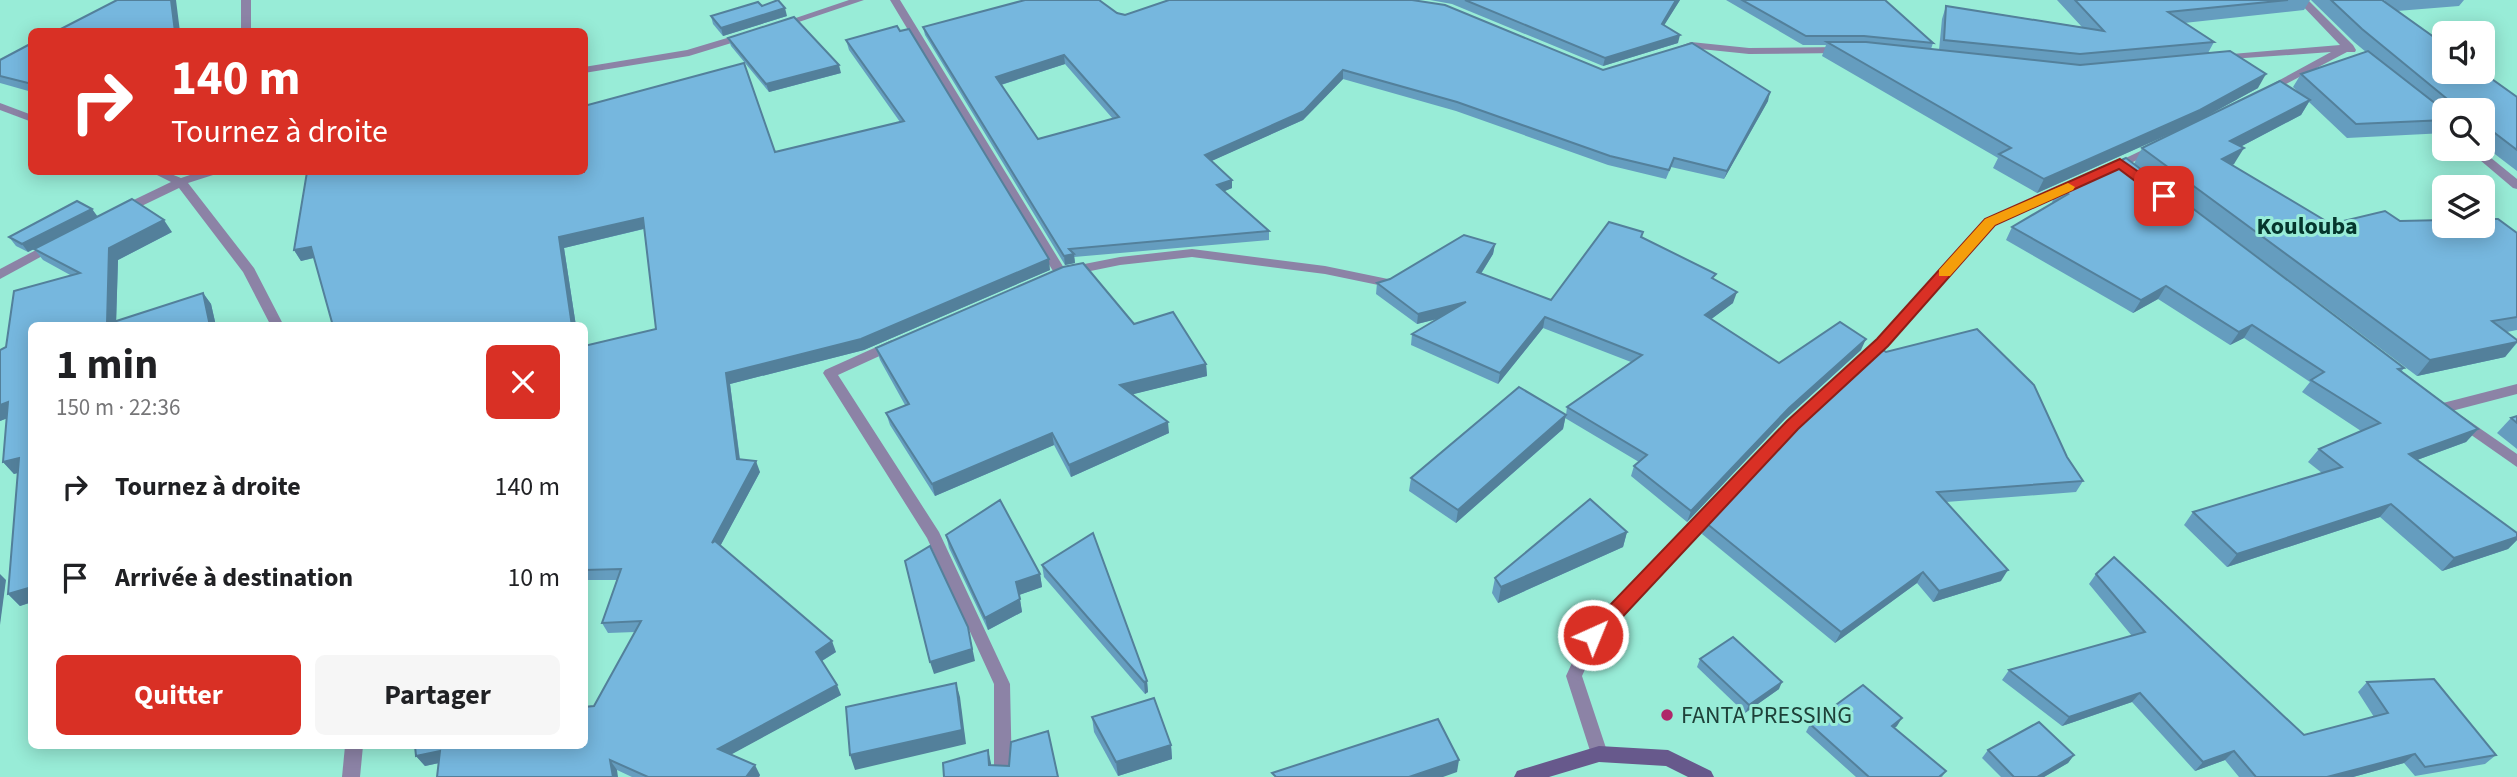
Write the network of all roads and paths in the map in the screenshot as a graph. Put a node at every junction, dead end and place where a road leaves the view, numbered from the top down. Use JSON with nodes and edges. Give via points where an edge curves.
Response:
{"nodes":[{"id":1,"x":246,"y":0,"type":"edge"},
{"id":2,"x":859,"y":0,"type":"edge"},
{"id":3,"x":895,"y":0,"type":"edge"},
{"id":4,"x":2302,"y":0,"type":"edge"},
{"id":5,"x":246,"y":28,"type":"edge"},
{"id":6,"x":772,"y":28,"type":"edge"},
{"id":7,"x":760,"y":32,"type":"edge"},
{"id":8,"x":1861,"y":50,"type":"edge"},
{"id":9,"x":1666,"y":51,"type":"edge"},
{"id":10,"x":2354,"y":52,"type":"junction"},
{"id":11,"x":2208,"y":59,"type":"edge"},
{"id":12,"x":588,"y":69,"type":"edge"},
{"id":13,"x":2256,"y":97,"type":"edge"},
{"id":14,"x":0,"y":106,"type":"edge"},
{"id":15,"x":28,"y":117,"type":"edge"},
{"id":16,"x":2164,"y":143,"type":"edge"},
{"id":17,"x":2488,"y":161,"type":"edge"},
{"id":18,"x":164,"y":175,"type":"edge"},
{"id":19,"x":201,"y":175,"type":"edge"},
{"id":20,"x":181,"y":182,"type":"junction"},
{"id":21,"x":2517,"y":185,"type":"edge"},
{"id":22,"x":109,"y":217,"type":"edge"},
{"id":23,"x":62,"y":241,"type":"edge"},
{"id":24,"x":0,"y":275,"type":"edge"},
{"id":25,"x":1388,"y":284,"type":"edge"},
{"id":26,"x":276,"y":322,"type":"edge"},
{"id":27,"x":907,"y":339,"type":"edge"},
{"id":28,"x":2517,"y":389,"type":"edge"},
{"id":29,"x":2517,"y":462,"type":"edge"},
{"id":30,"x":354,"y":749,"type":"edge"},
{"id":31,"x":1599,"y":754,"type":"junction"},
{"id":32,"x":351,"y":777,"type":"edge"},
{"id":33,"x":1003,"y":777,"type":"edge"},
{"id":34,"x":1523,"y":777,"type":"edge"},
{"id":35,"x":1705,"y":777,"type":"edge"}],
"edges":[{"from":1,"to":5,"type":"street"},
{"from":2,"to":6,"type":"street"},
{"from":3,"to":25,"type":"street","via":[[1054,276],[1120,261],[1192,253],[1325,270]]},
{"from":4,"to":10,"type":"street"},
{"from":7,"to":12,"type":"street","via":[[689,52]]},
{"from":8,"to":9,"type":"street","via":[[1749,51],[1691,45]]},
{"from":10,"to":11,"type":"street"},
{"from":10,"to":13,"type":"street"},
{"from":14,"to":15,"type":"street"},
{"from":16,"to":31,"type":"street","via":[[2126,167],[2091,176],[1990,222],[1882,342],[1792,425],[1593,635],[1574,676]]},
{"from":17,"to":21,"type":"street"},
{"from":18,"to":20,"type":"street"},
{"from":19,"to":20,"type":"street"},
{"from":20,"to":22,"type":"street"},
{"from":20,"to":26,"type":"street","via":[[249,271]]},
{"from":23,"to":24,"type":"street"},
{"from":27,"to":33,"type":"street","via":[[830,373],[934,536],[1002,684]]},
{"from":28,"to":29,"type":"street","via":[[2439,404]]},
{"from":30,"to":32,"type":"street"},
{"from":31,"to":34,"type":"street"},
{"from":31,"to":35,"type":"street","via":[[1668,758]]}]}
